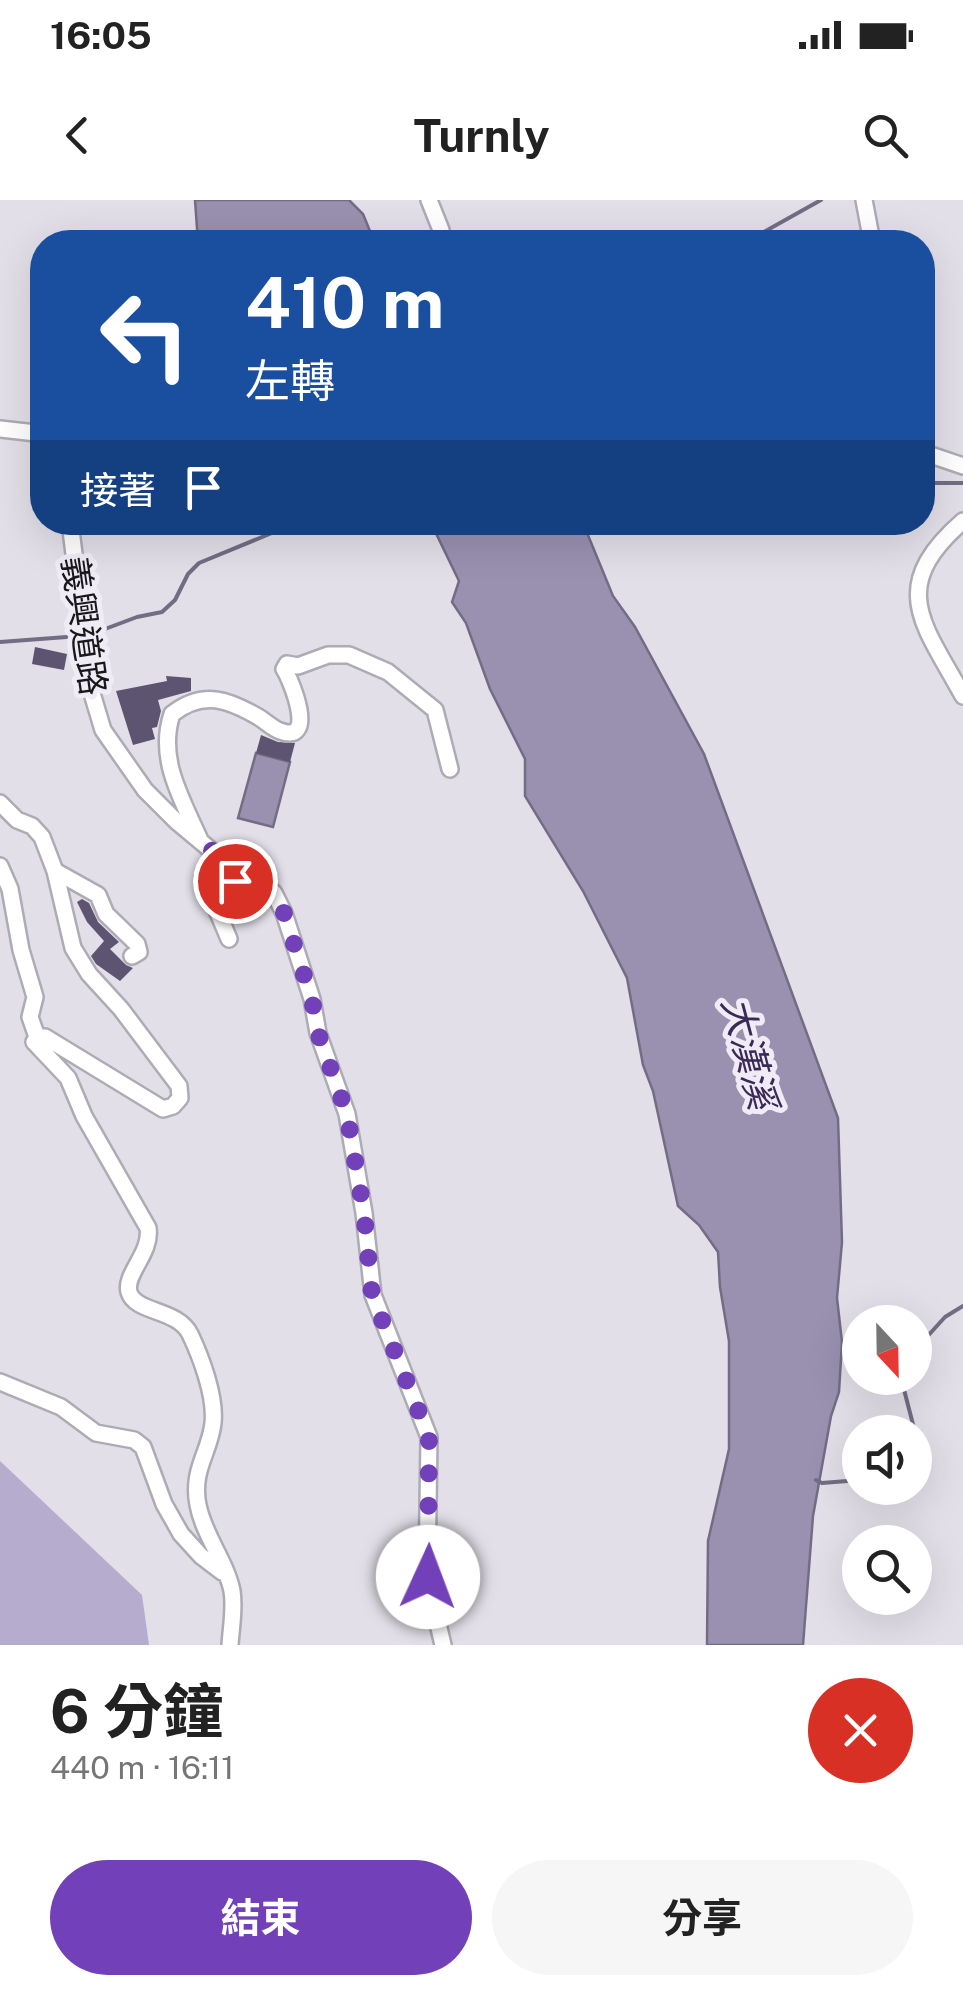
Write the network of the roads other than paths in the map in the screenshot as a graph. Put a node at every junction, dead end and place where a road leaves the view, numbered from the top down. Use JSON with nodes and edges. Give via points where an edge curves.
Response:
{"nodes":[{"id":1,"x":430,"y":200,"type":"edge"},
{"id":2,"x":864,"y":200,"type":"edge"},
{"id":3,"x":441,"y":230,"type":"dead end"},
{"id":4,"x":870,"y":230,"type":"edge"},
{"id":5,"x":0,"y":429,"type":"edge"},
{"id":6,"x":30,"y":432,"type":"edge"},
{"id":7,"x":935,"y":456,"type":"edge"},
{"id":8,"x":963,"y":466,"type":"edge"},
{"id":9,"x":963,"y":522,"type":"edge"},
{"id":10,"x":72,"y":535,"type":"edge"},
{"id":11,"x":963,"y":696,"type":"edge"},
{"id":12,"x":450,"y":769,"type":"dead end"},
{"id":13,"x":0,"y":802,"type":"edge"},
{"id":14,"x":8,"y":819,"type":"edge"},
{"id":15,"x":202,"y":844,"type":"junction"},
{"id":16,"x":0,"y":866,"type":"edge"},
{"id":17,"x":55,"y":871,"type":"junction"},
{"id":18,"x":229,"y":939,"type":"dead end"},
{"id":19,"x":132,"y":956,"type":"dead end"},
{"id":20,"x":37,"y":1036,"type":"junction"},
{"id":21,"x":0,"y":1382,"type":"edge"},
{"id":22,"x":226,"y":1575,"type":"junction"},
{"id":23,"x":230,"y":1645,"type":"edge"},
{"id":24,"x":444,"y":1645,"type":"edge"}],
"edges":[{"from":1,"to":3,"type":"street"},
{"from":2,"to":4,"type":"street"},
{"from":5,"to":6,"type":"street"},
{"from":7,"to":8,"type":"street"},
{"from":9,"to":11,"type":"street","via":[[939,542],[917,598],[924,629]]},
{"from":10,"to":15,"type":"street","name":"義興道路","via":[[91,690],[103,730],[146,790]]},
{"from":12,"to":15,"type":"street","via":[[435,710],[388,672],[349,655],[287,664],[300,702],[300,722],[289,732],[216,698],[187,703],[172,714],[165,749]]},
{"from":13,"to":14,"type":"street"},
{"from":14,"to":17,"type":"street","via":[[32,826],[42,837]]},
{"from":15,"to":18,"type":"street","via":[[203,856],[237,886],[229,890],[202,877]]},
{"from":15,"to":24,"type":"street","name":"義興道路","via":[[274,893],[347,1114],[372,1295],[429,1437],[428,1577]]},
{"from":16,"to":20,"type":"street","via":[[35,997],[30,1026]]},
{"from":17,"to":19,"type":"street","via":[[98,894],[106,914],[137,944]]},
{"from":17,"to":20,"type":"street","via":[[74,948],[168,1070],[180,1098],[163,1109]]},
{"from":20,"to":22,"type":"street","via":[[39,1050],[68,1078],[148,1228],[148,1248],[130,1292],[147,1308],[180,1320],[195,1346],[213,1426],[199,1470],[198,1504]]},
{"from":21,"to":22,"type":"street","via":[[61,1408],[96,1433],[143,1447],[181,1534]]},
{"from":22,"to":23,"type":"street","via":[[232,1591]]}]}
